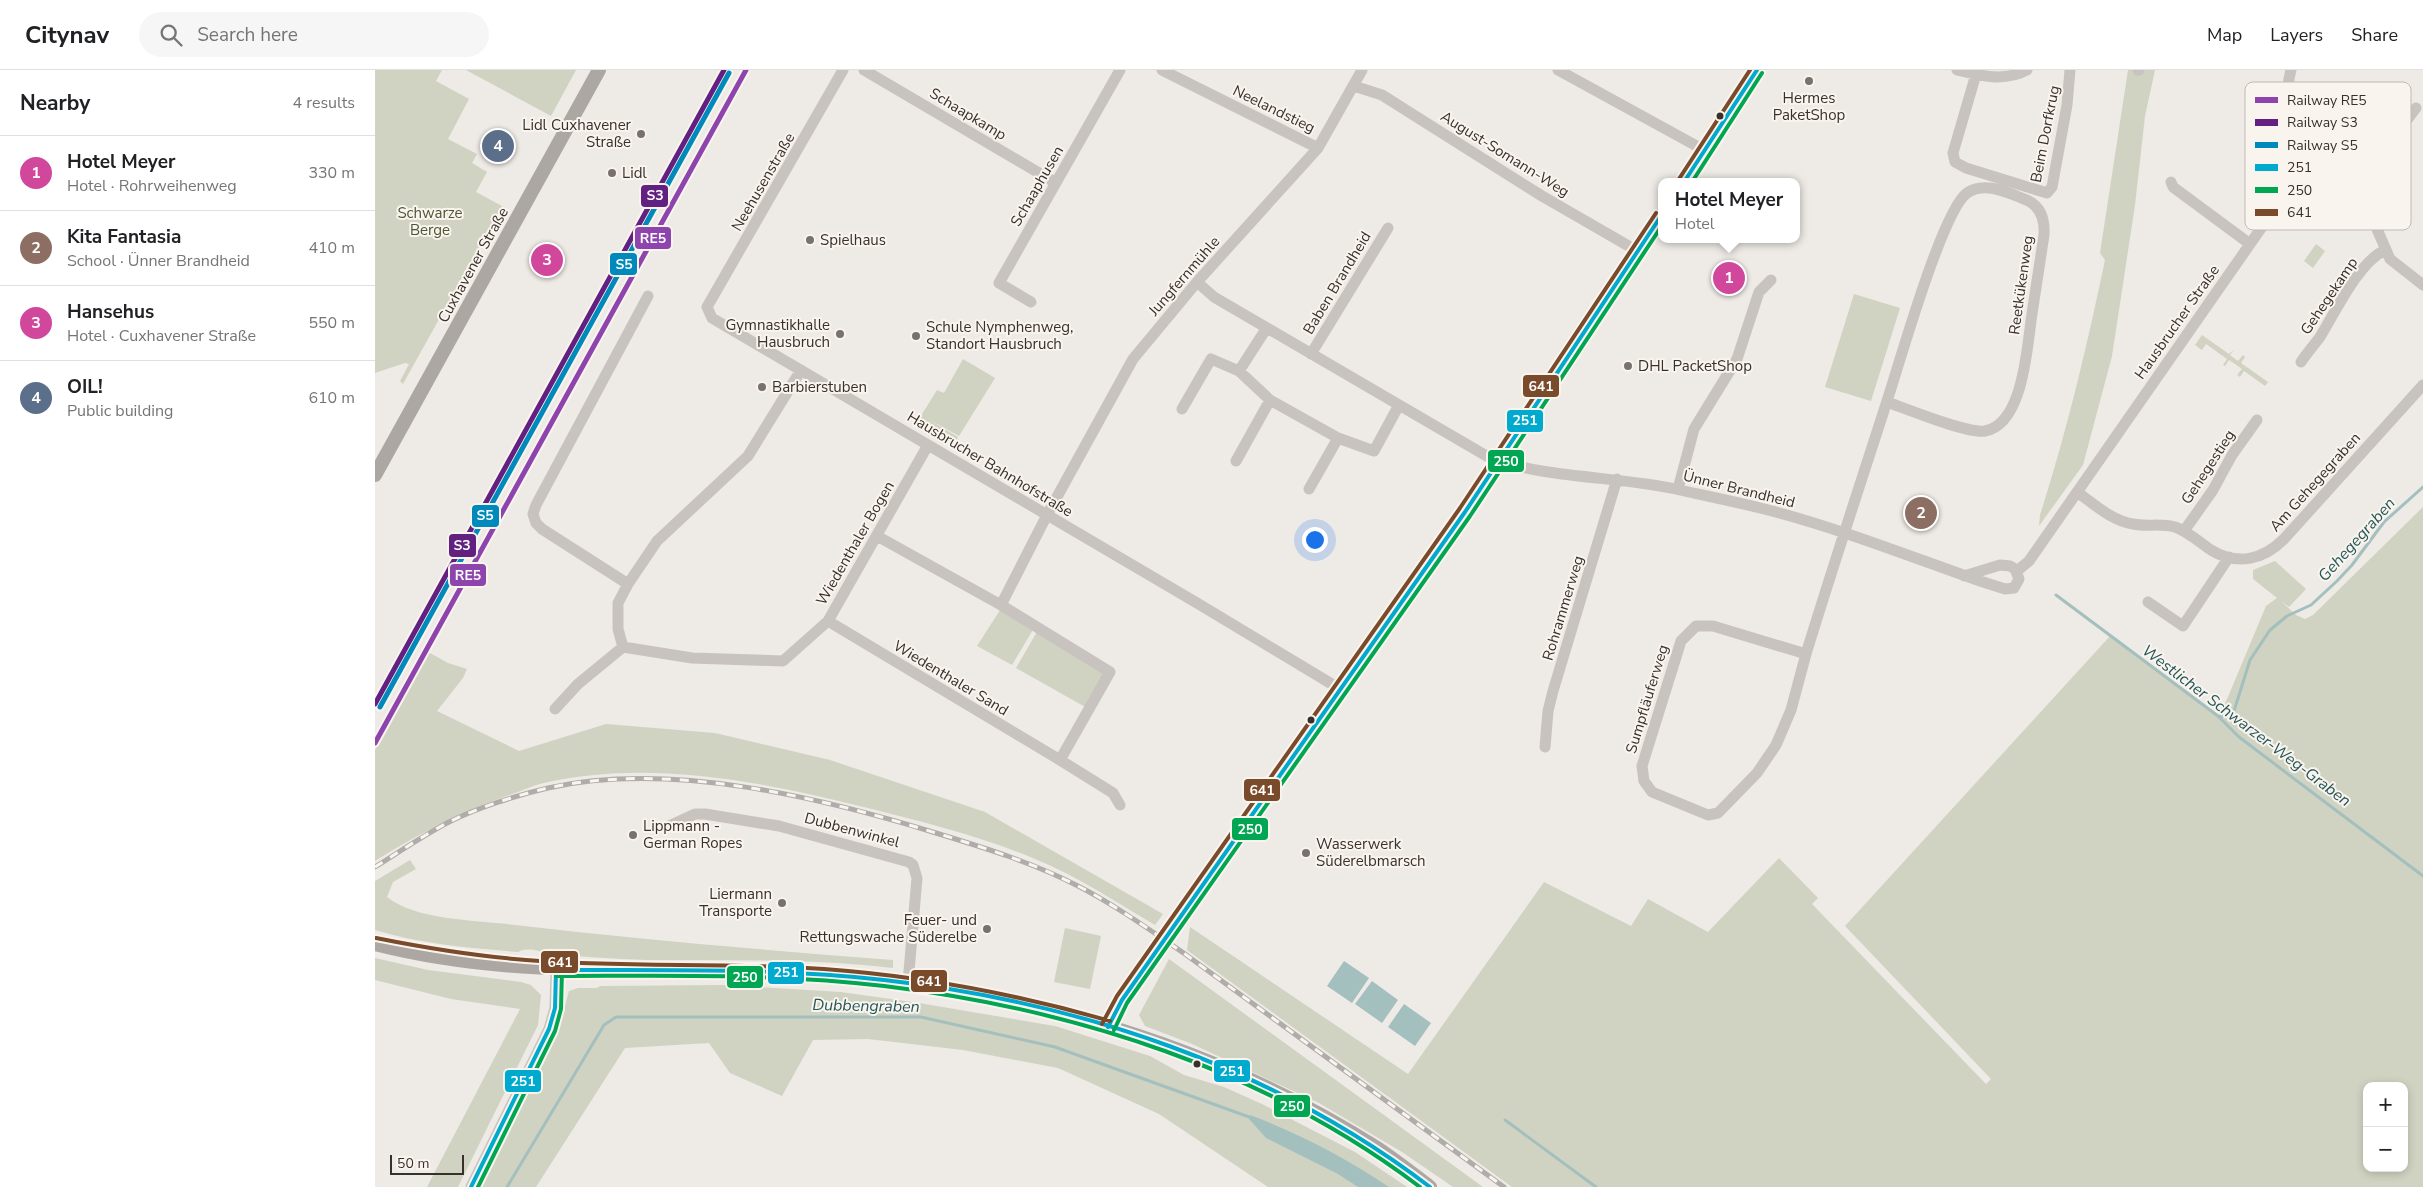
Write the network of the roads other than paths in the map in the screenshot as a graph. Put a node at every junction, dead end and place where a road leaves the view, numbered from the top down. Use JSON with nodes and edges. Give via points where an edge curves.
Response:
{"nodes":[{"id":1,"x":599,"y":70,"type":"edge"},
{"id":2,"x":843,"y":70,"type":"edge"},
{"id":3,"x":864,"y":70,"type":"edge"},
{"id":4,"x":1120,"y":70,"type":"edge"},
{"id":5,"x":1162,"y":70,"type":"edge"},
{"id":6,"x":1362,"y":70,"type":"edge"},
{"id":7,"x":1558,"y":70,"type":"edge"},
{"id":8,"x":1757,"y":70,"type":"edge"},
{"id":9,"x":1957,"y":70,"type":"edge"},
{"id":10,"x":2027,"y":70,"type":"edge"},
{"id":11,"x":2071,"y":70,"type":"edge"},
{"id":12,"x":1976,"y":74,"type":"junction"},
{"id":13,"x":1353,"y":86,"type":"junction"},
{"id":14,"x":2417,"y":108,"type":"dead end"},
{"id":15,"x":2411,"y":116,"type":"edge"},
{"id":16,"x":1318,"y":148,"type":"junction"},
{"id":17,"x":1704,"y":150,"type":"junction"},
{"id":18,"x":1686,"y":178,"type":"edge"},
{"id":19,"x":2171,"y":182,"type":"dead end"},
{"id":20,"x":1056,"y":183,"type":"junction"},
{"id":21,"x":1658,"y":221,"type":"edge"},
{"id":22,"x":1388,"y":228,"type":"dead end"},
{"id":23,"x":2260,"y":230,"type":"edge"},
{"id":24,"x":2377,"y":230,"type":"edge"},
{"id":25,"x":2250,"y":244,"type":"junction"},
{"id":26,"x":2385,"y":250,"type":"junction"},
{"id":27,"x":1639,"y":252,"type":"junction"},
{"id":28,"x":1771,"y":280,"type":"dead end"},
{"id":29,"x":1197,"y":282,"type":"junction"},
{"id":30,"x":2423,"y":285,"type":"edge"},
{"id":31,"x":648,"y":296,"type":"dead end"},
{"id":32,"x":1031,"y":302,"type":"dead end"},
{"id":33,"x":707,"y":308,"type":"joint"},
{"id":34,"x":1266,"y":329,"type":"junction"},
{"id":35,"x":1311,"y":354,"type":"junction"},
{"id":36,"x":2301,"y":362,"type":"dead end"},
{"id":37,"x":801,"y":370,"type":"junction"},
{"id":38,"x":1239,"y":371,"type":"junction"},
{"id":39,"x":2423,"y":385,"type":"edge"},
{"id":40,"x":1270,"y":400,"type":"junction"},
{"id":41,"x":1887,"y":402,"type":"junction"},
{"id":42,"x":1399,"y":405,"type":"junction"},
{"id":43,"x":1182,"y":410,"type":"dead end"},
{"id":44,"x":2257,"y":420,"type":"dead end"},
{"id":45,"x":1338,"y":438,"type":"junction"},
{"id":46,"x":928,"y":445,"type":"junction"},
{"id":47,"x":1236,"y":461,"type":"dead end"},
{"id":48,"x":1499,"y":462,"type":"junction"},
{"id":49,"x":375,"y":475,"type":"edge"},
{"id":50,"x":1617,"y":479,"type":"junction"},
{"id":51,"x":1309,"y":489,"type":"dead end"},
{"id":52,"x":1678,"y":489,"type":"junction"},
{"id":53,"x":2077,"y":492,"type":"junction"},
{"id":54,"x":1047,"y":515,"type":"junction"},
{"id":55,"x":2183,"y":531,"type":"junction"},
{"id":56,"x":1843,"y":534,"type":"junction"},
{"id":57,"x":877,"y":536,"type":"junction"},
{"id":58,"x":2229,"y":557,"type":"junction"},
{"id":59,"x":2017,"y":571,"type":"junction"},
{"id":60,"x":1964,"y":576,"type":"junction"},
{"id":61,"x":628,"y":584,"type":"junction"},
{"id":62,"x":2148,"y":602,"type":"dead end"},
{"id":63,"x":1001,"y":605,"type":"junction"},
{"id":64,"x":828,"y":620,"type":"junction"},
{"id":65,"x":623,"y":647,"type":"junction"},
{"id":66,"x":1806,"y":654,"type":"junction"},
{"id":67,"x":1340,"y":689,"type":"junction"},
{"id":68,"x":555,"y":709,"type":"dead end"},
{"id":69,"x":1545,"y":747,"type":"dead end"},
{"id":70,"x":1060,"y":760,"type":"junction"},
{"id":71,"x":1120,"y":805,"type":"dead end"},
{"id":72,"x":667,"y":827,"type":"dead end"},
{"id":73,"x":375,"y":944,"type":"edge"},
{"id":74,"x":557,"y":970,"type":"junction"},
{"id":75,"x":908,"y":983,"type":"junction"},
{"id":76,"x":1108,"y":1027,"type":"junction"},
{"id":77,"x":471,"y":1187,"type":"edge"},
{"id":78,"x":1430,"y":1187,"type":"edge"}],
"edges":[{"from":1,"to":49,"type":"main road","name":"Cuxhavener Straße"},
{"from":2,"to":33,"type":"street","name":"Neehusenstraße"},
{"from":3,"to":20,"type":"street","name":"Schaapkamp"},
{"from":4,"to":20,"type":"street","name":"Schaaphusen"},
{"from":5,"to":16,"type":"street","name":"Neelandstieg"},
{"from":6,"to":13,"type":"street","name":"Jungfernmühle"},
{"from":7,"to":17,"type":"street"},
{"from":8,"to":17,"type":"street"},
{"from":9,"to":12,"type":"street"},
{"from":10,"to":12,"type":"street","via":[[2007,77]]},
{"from":11,"to":12,"type":"street","name":"Beim Dorfkrug","via":[[2052,187],[2047,193],[1955,162],[1953,153]]},
{"from":13,"to":16,"type":"street","name":"Jungfernmühle"},
{"from":13,"to":27,"type":"street","name":"August-Somann-Weg","via":[[1382,95],[1542,196]]},
{"from":14,"to":15,"type":"street"},
{"from":16,"to":29,"type":"street","name":"Jungfernmühle"},
{"from":17,"to":18,"type":"street"},
{"from":19,"to":25,"type":"street","via":[[2173,187]]},
{"from":20,"to":32,"type":"street","name":"Schaaphusen","via":[[999,283]]},
{"from":21,"to":27,"type":"street"},
{"from":22,"to":35,"type":"street","name":"Baben Brandheid"},
{"from":23,"to":25,"type":"street","name":"Hausbrucher Straße"},
{"from":24,"to":26,"type":"street"},
{"from":25,"to":53,"type":"street","name":"Hausbrucher Straße"},
{"from":26,"to":30,"type":"street","via":[[2394,263]]},
{"from":26,"to":36,"type":"street","name":"Gehegekamp","via":[[2361,272]]},
{"from":27,"to":48,"type":"street"},
{"from":28,"to":52,"type":"street","via":[[1759,292],[1737,359],[1694,429]]},
{"from":29,"to":34,"type":"street","name":"Baben Brandheid","via":[[1214,297]]},
{"from":29,"to":54,"type":"street","name":"Jungfernmühle","via":[[1133,359]]},
{"from":31,"to":61,"type":"street","via":[[533,514],[536,524],[542,529]]},
{"from":33,"to":37,"type":"street","name":"Hausbrucher Bahnhofstraße","via":[[712,318]]},
{"from":34,"to":35,"type":"street","name":"Baben Brandheid"},
{"from":34,"to":38,"type":"street"},
{"from":35,"to":42,"type":"street","name":"Baben Brandheid"},
{"from":37,"to":46,"type":"street","name":"Hausbrucher Bahnhofstraße"},
{"from":37,"to":61,"type":"street","via":[[748,456],[657,541]]},
{"from":38,"to":40,"type":"street"},
{"from":38,"to":43,"type":"street","via":[[1211,360]]},
{"from":39,"to":58,"type":"street","name":"Am Gehegegraben","via":[[2278,545],[2249,559]]},
{"from":40,"to":45,"type":"street"},
{"from":40,"to":47,"type":"street"},
{"from":41,"to":41,"type":"street","name":"Reetkükenweg","via":[[1977,431],[1988,430],[2005,418],[2022,378],[2044,235],[2043,218],[2035,205],[1987,188],[1972,190],[1962,198],[1932,263]]},
{"from":41,"to":56,"type":"street","name":"Reetkükenweg"},
{"from":42,"to":45,"type":"street","via":[[1373,450]]},
{"from":42,"to":48,"type":"street","name":"Baben Brandheid"},
{"from":44,"to":55,"type":"street","name":"Gehegestieg"},
{"from":45,"to":51,"type":"street"},
{"from":46,"to":54,"type":"street","name":"Hausbrucher Bahnhofstraße"},
{"from":46,"to":57,"type":"street","name":"Wiedenthaler Bogen"},
{"from":48,"to":50,"type":"street","name":"Ünner Brandheid"},
{"from":48,"to":67,"type":"street"},
{"from":50,"to":52,"type":"street","name":"Ünner Brandheid"},
{"from":50,"to":69,"type":"street","name":"Rohrammerweg","via":[[1551,698]]},
{"from":52,"to":56,"type":"street","name":"Ünner Brandheid","via":[[1774,512]]},
{"from":53,"to":55,"type":"street","name":"Am Gehegegraben","via":[[2121,522],[2167,525]]},
{"from":53,"to":59,"type":"street","name":"Hausbrucher Straße","via":[[2029,561]]},
{"from":54,"to":63,"type":"street"},
{"from":54,"to":67,"type":"street","name":"Hausbrucher Bahnhofstraße"},
{"from":55,"to":58,"type":"street","name":"Am Gehegegraben","via":[[2213,551]]},
{"from":56,"to":60,"type":"street","name":"Ünner Brandheid"},
{"from":56,"to":66,"type":"street","name":"Sumpfläuferweg"},
{"from":57,"to":63,"type":"street"},
{"from":57,"to":64,"type":"street","name":"Wiedenthaler Bogen"},
{"from":58,"to":62,"type":"street","via":[[2183,626]]},
{"from":59,"to":60,"type":"street","via":[[2000,565]]},
{"from":59,"to":60,"type":"street","name":"Ünner Brandheid","via":[[2019,579],[2016,586],[2008,590]]},
{"from":61,"to":65,"type":"street","via":[[618,603],[618,629]]},
{"from":63,"to":70,"type":"street","via":[[1110,672]]},
{"from":64,"to":65,"type":"street","name":"Wiedenthaler Bogen","via":[[783,661],[692,658]]},
{"from":64,"to":70,"type":"street","name":"Wiedenthaler Sand"},
{"from":65,"to":68,"type":"street","via":[[578,684]]},
{"from":66,"to":66,"type":"street","name":"Sumpfläuferweg","via":[[1791,710],[1775,745],[1757,773],[1718,812],[1708,815],[1652,792],[1644,781],[1642,766],[1681,641],[1696,626],[1713,626]]},
{"from":67,"to":76,"type":"street","via":[[1122,1000]]},
{"from":70,"to":71,"type":"street","name":"Wiedenthaler Sand","via":[[1113,793]]},
{"from":72,"to":75,"type":"street","name":"Dubbenwinkel","via":[[683,818],[705,814],[779,826],[909,862],[917,878]]},
{"from":73,"to":74,"type":"main road","via":[[443,959]]},
{"from":74,"to":75,"type":"main road","via":[[779,972]]},
{"from":74,"to":77,"type":"street","via":[[555,1008],[549,1029]]},
{"from":75,"to":76,"type":"main road","via":[[1007,1000]]},
{"from":76,"to":78,"type":"main road","via":[[1192,1056],[1288,1098],[1380,1150]]}]}
